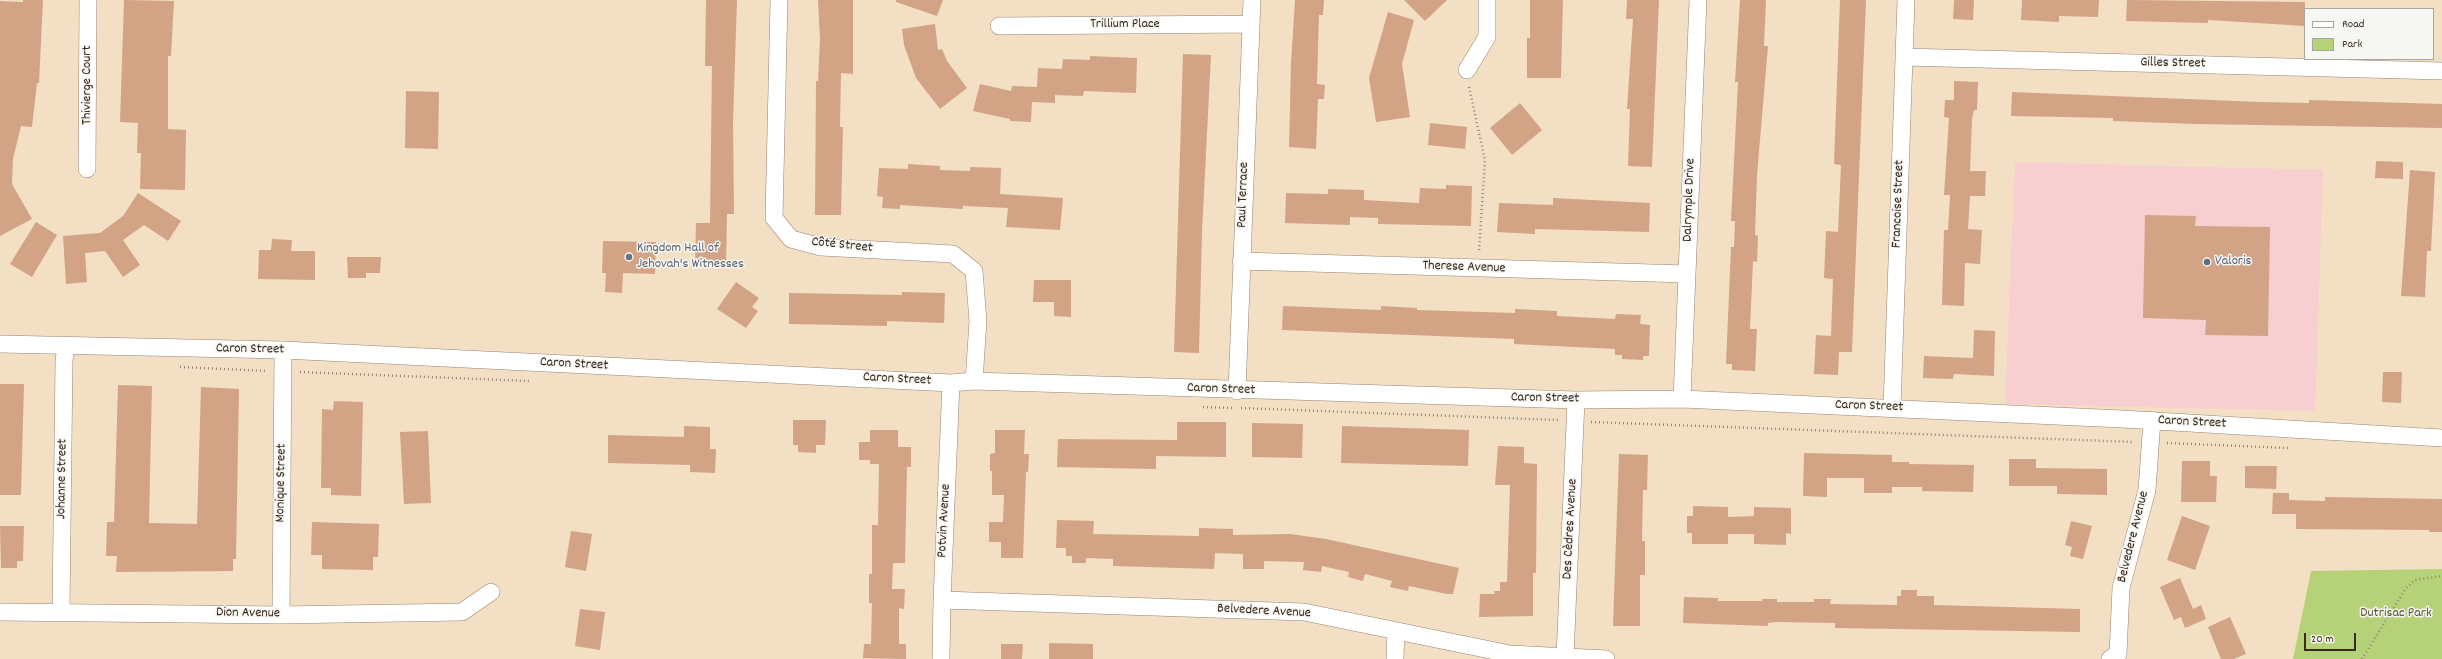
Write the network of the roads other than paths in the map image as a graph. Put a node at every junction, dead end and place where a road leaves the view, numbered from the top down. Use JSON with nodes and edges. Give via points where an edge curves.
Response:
{"nodes":[{"id":1,"x":88,"y":0,"type":"edge"},
{"id":2,"x":778,"y":0,"type":"edge"},
{"id":3,"x":1252,"y":0,"type":"edge"},
{"id":4,"x":1487,"y":0,"type":"edge"},
{"id":5,"x":1698,"y":0,"type":"edge"},
{"id":6,"x":1906,"y":0,"type":"edge"},
{"id":7,"x":1251,"y":24,"type":"junction"},
{"id":8,"x":999,"y":26,"type":"dead end"},
{"id":9,"x":1904,"y":58,"type":"junction"},
{"id":10,"x":1468,"y":70,"type":"road end"},
{"id":11,"x":2442,"y":71,"type":"edge"},
{"id":12,"x":87,"y":169,"type":"dead end"},
{"id":13,"x":1241,"y":261,"type":"junction"},
{"id":14,"x":1687,"y":274,"type":"junction"},
{"id":15,"x":0,"y":344,"type":"edge"},
{"id":16,"x":66,"y":346,"type":"junction"},
{"id":17,"x":283,"y":350,"type":"junction"},
{"id":18,"x":974,"y":381,"type":"junction"},
{"id":19,"x":951,"y":383,"type":"junction"},
{"id":20,"x":1237,"y":391,"type":"junction"},
{"id":21,"x":1682,"y":399,"type":"junction"},
{"id":22,"x":1576,"y":400,"type":"junction"},
{"id":23,"x":1892,"y":408,"type":"junction"},
{"id":24,"x":2152,"y":420,"type":"junction"},
{"id":25,"x":2442,"y":436,"type":"edge"},
{"id":26,"x":491,"y":592,"type":"dead end"},
{"id":27,"x":942,"y":600,"type":"junction"},
{"id":28,"x":0,"y":612,"type":"edge"},
{"id":29,"x":61,"y":612,"type":"junction"},
{"id":30,"x":281,"y":615,"type":"junction"},
{"id":31,"x":1396,"y":631,"type":"junction"},
{"id":32,"x":1565,"y":657,"type":"junction"},
{"id":33,"x":2118,"y":657,"type":"edge"},
{"id":34,"x":941,"y":659,"type":"edge"},
{"id":35,"x":1395,"y":659,"type":"edge"},
{"id":36,"x":1606,"y":659,"type":"edge"}],
"edges":[{"from":1,"to":12,"type":"street","name":"Thivierge Court"},
{"from":2,"to":18,"type":"street","name":"Côté Street","via":[[774,218],[791,239],[821,247],[953,254],[974,271],[978,321]]},
{"from":3,"to":7,"type":"street","name":"Paul Terrace"},
{"from":4,"to":10,"type":"street","via":[[1486,37]]},
{"from":5,"to":14,"type":"street","name":"Dalrymple Drive"},
{"from":6,"to":9,"type":"street","name":"Francoise Street"},
{"from":7,"to":8,"type":"street","name":"Trillium Place"},
{"from":7,"to":13,"type":"street","name":"Paul Terrace"},
{"from":9,"to":11,"type":"street","name":"Gilles Street"},
{"from":9,"to":23,"type":"street","name":"Francoise Street"},
{"from":13,"to":14,"type":"street","name":"Therese Avenue"},
{"from":13,"to":20,"type":"street","name":"Paul Terrace"},
{"from":14,"to":21,"type":"street","name":"Dalrymple Drive"},
{"from":15,"to":16,"type":"street","name":"Caron Street"},
{"from":16,"to":17,"type":"street","name":"Caron Street"},
{"from":16,"to":29,"type":"street","name":"Johanne Street"},
{"from":17,"to":19,"type":"street","name":"Caron Street"},
{"from":17,"to":30,"type":"street","name":"Monique Street"},
{"from":18,"to":19,"type":"street","name":"Caron Street"},
{"from":18,"to":20,"type":"street","name":"Caron Street"},
{"from":19,"to":27,"type":"street","name":"Potvin Avenue"},
{"from":20,"to":22,"type":"street","name":"Caron Street"},
{"from":21,"to":22,"type":"street","name":"Caron Street"},
{"from":21,"to":23,"type":"street","name":"Caron Street"},
{"from":22,"to":32,"type":"street","name":"Des Cèdres Avenue"},
{"from":23,"to":24,"type":"street","name":"Caron Street"},
{"from":24,"to":25,"type":"street","name":"Caron Street"},
{"from":24,"to":33,"type":"street","name":"Belvedere Avenue","via":[[2147,490],[2121,588]]},
{"from":26,"to":30,"type":"street","name":"Dion Avenue","via":[[462,612]]},
{"from":27,"to":31,"type":"street","name":"Belvedere Avenue","via":[[1304,612]]},
{"from":27,"to":34,"type":"street","name":"Potvin Avenue"},
{"from":28,"to":29,"type":"street","name":"Dion Avenue"},
{"from":29,"to":30,"type":"street","name":"Dion Avenue"},
{"from":31,"to":32,"type":"street","name":"Belvedere Avenue","via":[[1510,654]]},
{"from":31,"to":35,"type":"street"},
{"from":32,"to":36,"type":"street","name":"Belvedere Avenue"}]}
